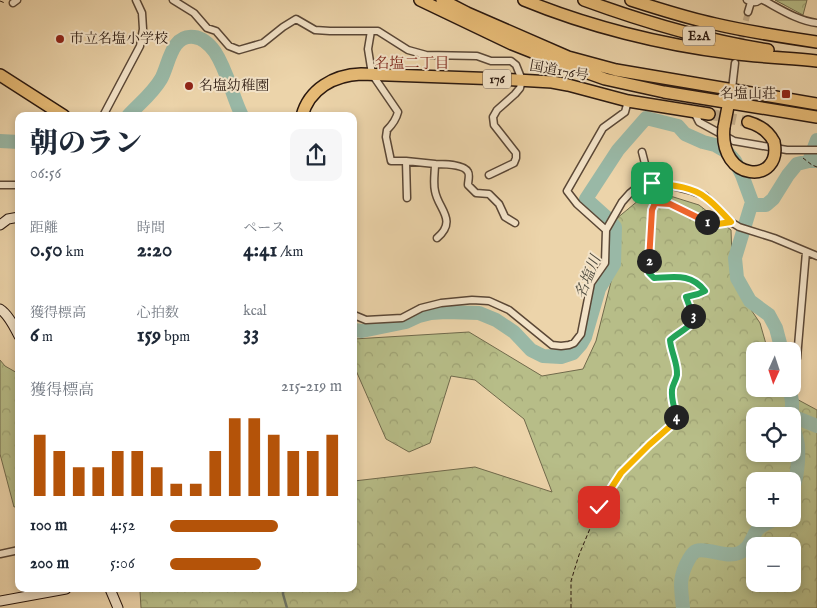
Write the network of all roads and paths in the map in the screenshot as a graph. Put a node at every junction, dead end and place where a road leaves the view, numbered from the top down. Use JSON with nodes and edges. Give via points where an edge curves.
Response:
{"nodes":[{"id":1,"x":136,"y":0,"type":"edge"},
{"id":2,"x":173,"y":0,"type":"edge"},
{"id":3,"x":420,"y":0,"type":"edge"},
{"id":4,"x":442,"y":0,"type":"edge"},
{"id":5,"x":524,"y":0,"type":"edge"},
{"id":6,"x":584,"y":0,"type":"edge"},
{"id":7,"x":631,"y":0,"type":"edge"},
{"id":8,"x":640,"y":0,"type":"edge"},
{"id":9,"x":762,"y":0,"type":"edge"},
{"id":10,"x":749,"y":1,"type":"edge"},
{"id":11,"x":666,"y":11,"type":"junction"},
{"id":12,"x":748,"y":12,"type":"tunnel mouth"},
{"id":13,"x":817,"y":24,"type":"edge"},
{"id":14,"x":370,"y":31,"type":"junction"},
{"id":15,"x":817,"y":42,"type":"edge"},
{"id":16,"x":817,"y":59,"type":"edge"},
{"id":17,"x":736,"y":63,"type":"dead end"},
{"id":18,"x":372,"y":74,"type":"junction"},
{"id":19,"x":0,"y":75,"type":"edge"},
{"id":20,"x":522,"y":80,"type":"junction"},
{"id":21,"x":732,"y":89,"type":"junction"},
{"id":22,"x":628,"y":101,"type":"junction"},
{"id":23,"x":729,"y":102,"type":"junction"},
{"id":24,"x":817,"y":104,"type":"edge"},
{"id":25,"x":58,"y":112,"type":"edge"},
{"id":26,"x":105,"y":112,"type":"edge"},
{"id":27,"x":304,"y":112,"type":"edge"},
{"id":28,"x":694,"y":112,"type":"junction"},
{"id":29,"x":709,"y":114,"type":"tunnel mouth"},
{"id":30,"x":817,"y":117,"type":"edge"},
{"id":31,"x":748,"y":122,"type":"tunnel mouth"},
{"id":32,"x":794,"y":150,"type":"junction"},
{"id":33,"x":817,"y":150,"type":"edge"},
{"id":34,"x":642,"y":152,"type":"dead end"},
{"id":35,"x":406,"y":161,"type":"junction"},
{"id":36,"x":436,"y":164,"type":"junction"},
{"id":37,"x":817,"y":167,"type":"edge"},
{"id":38,"x":489,"y":175,"type":"dead end"},
{"id":39,"x":650,"y":184,"type":"junction"},
{"id":40,"x":0,"y":185,"type":"edge"},
{"id":41,"x":15,"y":185,"type":"edge"},
{"id":42,"x":406,"y":198,"type":"dead end"},
{"id":43,"x":15,"y":216,"type":"edge"},
{"id":44,"x":731,"y":222,"type":"junction"},
{"id":45,"x":515,"y":223,"type":"dead end"},
{"id":46,"x":0,"y":225,"type":"edge"},
{"id":47,"x":606,"y":230,"type":"junction"},
{"id":48,"x":438,"y":238,"type":"dead end"},
{"id":49,"x":806,"y":252,"type":"junction"},
{"id":50,"x":817,"y":256,"type":"edge"},
{"id":51,"x":0,"y":309,"type":"edge"},
{"id":52,"x":357,"y":317,"type":"edge"},
{"id":53,"x":15,"y":329,"type":"edge"},
{"id":54,"x":798,"y":342,"type":"edge"},
{"id":55,"x":15,"y":551,"type":"edge"},
{"id":56,"x":0,"y":554,"type":"edge"},
{"id":57,"x":41,"y":592,"type":"edge"},
{"id":58,"x":111,"y":592,"type":"edge"},
{"id":59,"x":0,"y":601,"type":"edge"},
{"id":60,"x":118,"y":608,"type":"edge"},
{"id":61,"x":570,"y":608,"type":"edge"}],
"edges":[{"from":1,"to":26,"type":"street","via":[[142,13],[140,46]]},
{"from":2,"to":14,"type":"street","via":[[194,12],[207,28],[216,31],[229,46],[239,50],[263,42],[296,19],[315,30]]},
{"from":3,"to":23,"type":"highway","name":"国道176号","via":[[520,47],[605,79]]},
{"from":4,"to":21,"type":"highway","name":"国道176号","via":[[568,57],[616,70]]},
{"from":5,"to":16,"type":"highway","via":[[583,21],[662,41],[730,53]]},
{"from":6,"to":16,"type":"highway","number":"E2A","via":[[709,39]]},
{"from":7,"to":11,"type":"highway","number":"E2A"},
{"from":8,"to":11,"type":"highway"},
{"from":9,"to":10,"type":"street"},
{"from":9,"to":13,"type":"street"},
{"from":10,"to":12,"type":"street"},
{"from":11,"to":15,"type":"highway","number":"E2A","via":[[715,24]]},
{"from":14,"to":18,"type":"street","via":[[368,50]]},
{"from":14,"to":20,"type":"street","via":[[378,31],[408,50],[426,55],[477,56],[491,61],[511,61]]},
{"from":17,"to":21,"type":"street"},
{"from":18,"to":20,"type":"highway","name":"国道176号","number":"176"},
{"from":18,"to":27,"type":"highway","name":"国道176号","number":"176","via":[[352,74],[331,80],[310,99]]},
{"from":18,"to":35,"type":"street","via":[[398,112],[387,130],[391,161]]},
{"from":19,"to":25,"type":"highway"},
{"from":20,"to":22,"type":"highway","name":"国道176号","number":"176","via":[[568,85]]},
{"from":20,"to":38,"type":"street","via":[[520,88],[493,118],[494,125],[516,153],[516,158],[514,163]]},
{"from":21,"to":23,"type":"highway"},
{"from":21,"to":24,"type":"highway","name":"国道176号"},
{"from":22,"to":28,"type":"highway","name":"国道176号","number":"176"},
{"from":22,"to":47,"type":"street","via":[[625,112],[602,128],[567,191]]},
{"from":23,"to":30,"type":"highway","name":"国道176号"},
{"from":23,"to":31,"type":"highway","bridge":true,"via":[[724,127],[728,156],[748,173],[763,170],[775,155],[772,138]]},
{"from":28,"to":29,"type":"highway","name":"国道176号","number":"176"},
{"from":28,"to":32,"type":"street","via":[[699,122],[734,141]]},
{"from":32,"to":33,"type":"street"},
{"from":32,"to":37,"type":"path"},
{"from":34,"to":39,"type":"street"},
{"from":35,"to":36,"type":"street"},
{"from":35,"to":42,"type":"street"},
{"from":36,"to":45,"type":"street","via":[[462,167],[468,171],[468,185],[476,194],[489,194],[499,204],[505,218]]},
{"from":36,"to":48,"type":"street","via":[[435,191],[447,218],[446,228]]},
{"from":39,"to":44,"type":"street","via":[[672,186],[705,196]]},
{"from":39,"to":47,"type":"street","via":[[640,185],[630,193]]},
{"from":40,"to":41,"type":"street"},
{"from":43,"to":46,"type":"street"},
{"from":44,"to":49,"type":"street"},
{"from":44,"to":61,"type":"path","via":[[705,222],[670,204],[655,203],[652,210],[649,273],[654,278],[686,277],[700,284],[705,291],[686,297],[694,321],[670,340],[677,375],[671,388],[675,422],[621,473],[599,507],[579,555],[572,581]]},
{"from":47,"to":52,"type":"street","via":[[605,263],[591,283],[581,334],[569,345],[552,345],[509,310],[488,302],[441,303],[421,308],[402,318],[366,320]]},
{"from":49,"to":50,"type":"street"},
{"from":49,"to":54,"type":"street"},
{"from":51,"to":53,"type":"street"},
{"from":55,"to":56,"type":"street"},
{"from":57,"to":59,"type":"street"},
{"from":58,"to":60,"type":"street"}]}
